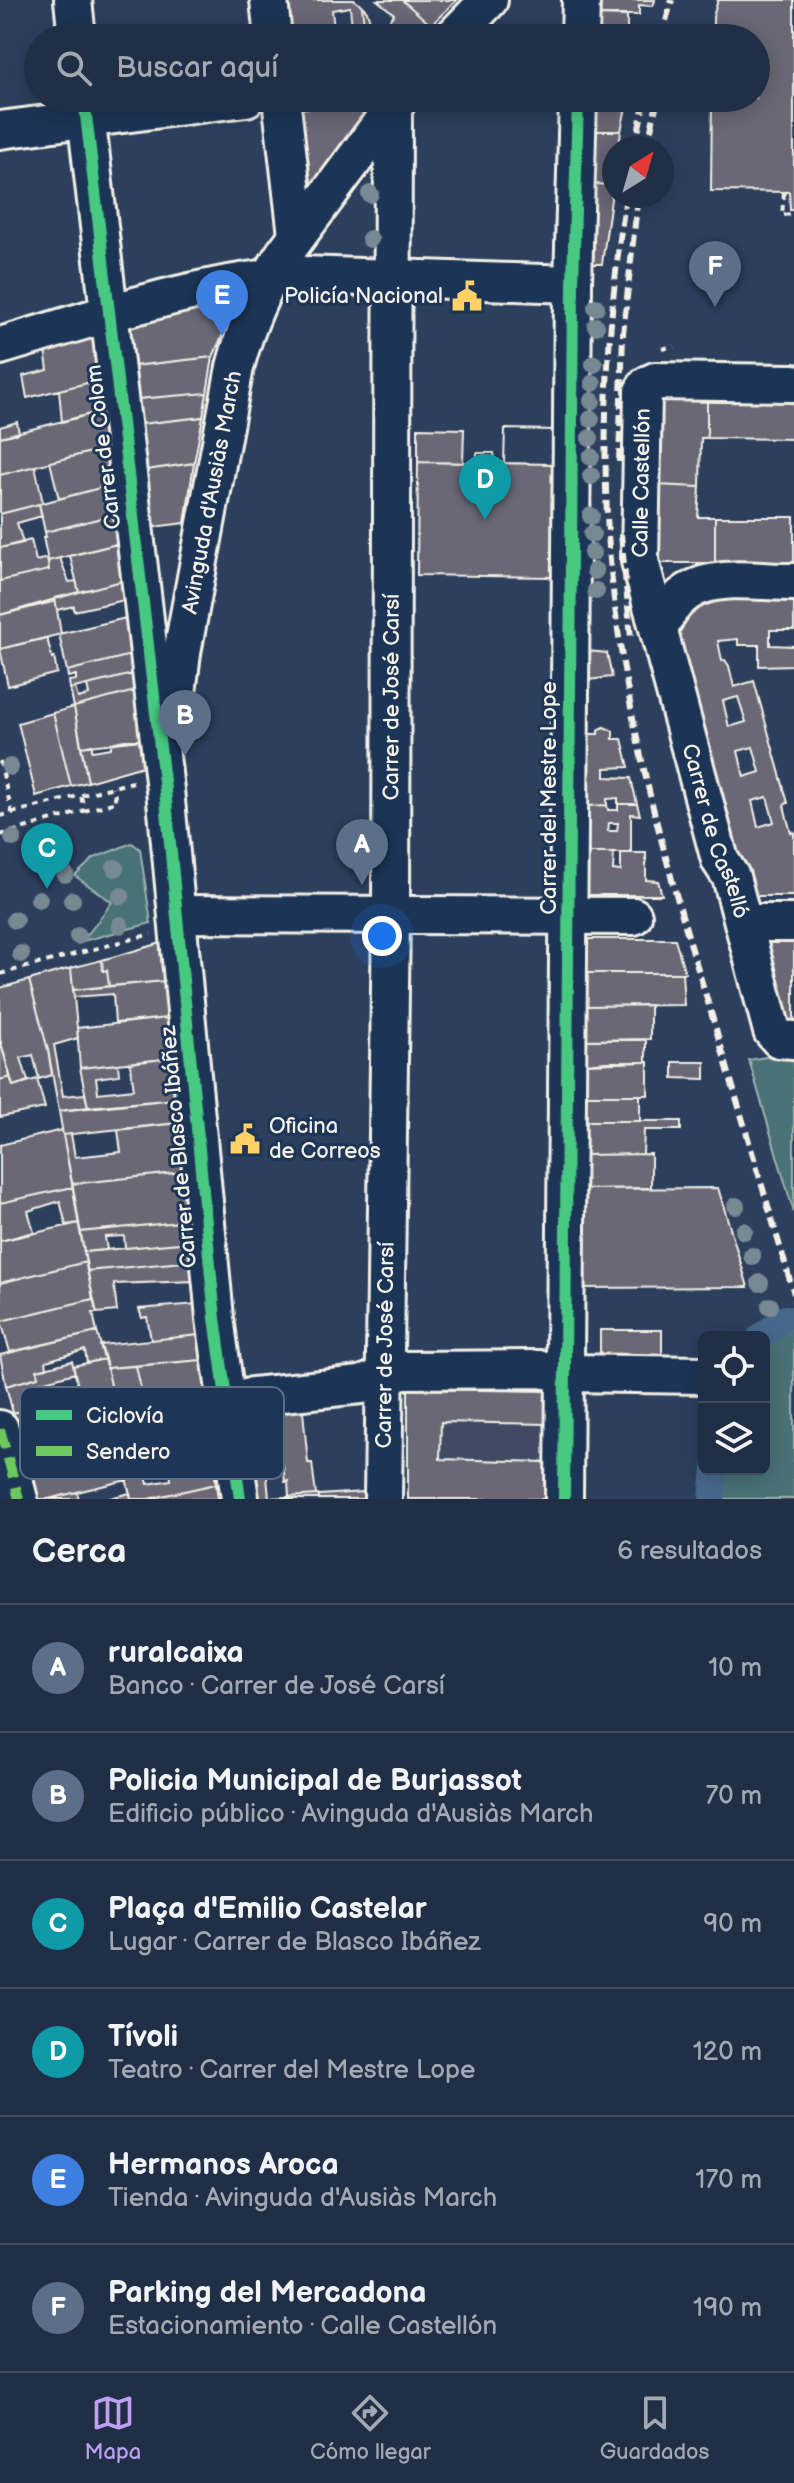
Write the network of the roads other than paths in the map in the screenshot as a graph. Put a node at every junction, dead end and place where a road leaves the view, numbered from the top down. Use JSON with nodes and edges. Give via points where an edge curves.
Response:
{"nodes":[{"id":1,"x":73,"y":0,"type":"edge"},
{"id":2,"x":269,"y":0,"type":"edge"},
{"id":3,"x":489,"y":0,"type":"edge"},
{"id":4,"x":581,"y":0,"type":"edge"},
{"id":5,"x":76,"y":24,"type":"edge"},
{"id":6,"x":272,"y":24,"type":"edge"},
{"id":7,"x":466,"y":24,"type":"edge"},
{"id":8,"x":580,"y":24,"type":"edge"},
{"id":9,"x":73,"y":112,"type":"edge"},
{"id":10,"x":85,"y":112,"type":"edge"},
{"id":11,"x":283,"y":112,"type":"edge"},
{"id":12,"x":390,"y":112,"type":"edge"},
{"id":13,"x":397,"y":112,"type":"edge"},
{"id":14,"x":578,"y":112,"type":"edge"},
{"id":15,"x":0,"y":130,"type":"edge"},
{"id":16,"x":297,"y":235,"type":"junction"},
{"id":17,"x":269,"y":277,"type":"junction"},
{"id":18,"x":394,"y":277,"type":"junction"},
{"id":19,"x":573,"y":284,"type":"junction"},
{"id":20,"x":108,"y":315,"type":"junction"},
{"id":21,"x":0,"y":346,"type":"edge"},
{"id":22,"x":794,"y":383,"type":"edge"},
{"id":23,"x":794,"y":582,"type":"edge"},
{"id":24,"x":659,"y":631,"type":"junction"},
{"id":25,"x":165,"y":790,"type":"junction"},
{"id":26,"x":178,"y":914,"type":"junction"},
{"id":27,"x":391,"y":915,"type":"junction"},
{"id":28,"x":569,"y":916,"type":"junction"},
{"id":29,"x":633,"y":916,"type":"dead end"},
{"id":30,"x":744,"y":923,"type":"junction"},
{"id":31,"x":794,"y":923,"type":"edge"},
{"id":32,"x":783,"y":1035,"type":"edge"},
{"id":33,"x":565,"y":1373,"type":"junction"},
{"id":34,"x":698,"y":1375,"type":"edge"},
{"id":35,"x":383,"y":1378,"type":"junction"},
{"id":36,"x":225,"y":1387,"type":"edge"},
{"id":37,"x":284,"y":1393,"type":"edge"},
{"id":38,"x":3,"y":1450,"type":"edge"},
{"id":39,"x":237,"y":1479,"type":"edge"},
{"id":40,"x":19,"y":1499,"type":"edge"},
{"id":41,"x":240,"y":1499,"type":"edge"},
{"id":42,"x":383,"y":1499,"type":"edge"},
{"id":43,"x":564,"y":1499,"type":"edge"}],
"edges":[{"from":1,"to":5,"type":"street"},
{"from":2,"to":6,"type":"street"},
{"from":3,"to":7,"type":"street"},
{"from":4,"to":8,"type":"street"},
{"from":9,"to":15,"type":"street"},
{"from":10,"to":20,"type":"street","name":"Carrer de Colom"},
{"from":11,"to":16,"type":"street"},
{"from":12,"to":16,"type":"street","name":"Avinguda d'Ausiàs March"},
{"from":13,"to":18,"type":"street","name":"Carrer de José Carsí"},
{"from":14,"to":19,"type":"street","name":"Carrer del Mestre Lope"},
{"from":16,"to":17,"type":"street","name":"Avinguda d'Ausiàs March"},
{"from":17,"to":18,"type":"street"},
{"from":17,"to":20,"type":"street"},
{"from":17,"to":25,"type":"street","name":"Avinguda d'Ausiàs March","via":[[235,367],[182,653]]},
{"from":18,"to":19,"type":"street"},
{"from":18,"to":27,"type":"street","name":"Carrer de José Carsí"},
{"from":19,"to":28,"type":"street","name":"Carrer del Mestre Lope"},
{"from":20,"to":21,"type":"street"},
{"from":20,"to":25,"type":"street","name":"Carrer de Colom"},
{"from":22,"to":24,"type":"street","name":"Calle Castellón","via":[[655,381],[643,391],[640,561]]},
{"from":23,"to":24,"type":"street","via":[[703,582],[676,602]]},
{"from":24,"to":30,"type":"street","name":"Carrer de Castelló","via":[[720,860],[731,877]]},
{"from":25,"to":26,"type":"street","name":"Carrer de Blasco Ibáñez"},
{"from":26,"to":27,"type":"street"},
{"from":26,"to":36,"type":"street","name":"Carrer de Blasco Ibáñez"},
{"from":27,"to":28,"type":"street"},
{"from":27,"to":35,"type":"street","name":"Carrer de José Carsí"},
{"from":28,"to":29,"type":"street"},
{"from":28,"to":33,"type":"street","name":"Carrer del Mestre Lope"},
{"from":30,"to":31,"type":"street"},
{"from":30,"to":32,"type":"street","name":"Carrer de Castelló"},
{"from":33,"to":34,"type":"street"},
{"from":33,"to":35,"type":"street","via":[[418,1368]]},
{"from":33,"to":43,"type":"street","name":"Carrer del Mestre Lope"},
{"from":35,"to":37,"type":"street"},
{"from":35,"to":42,"type":"street","name":"Carrer de José Carsí"},
{"from":38,"to":40,"type":"street"},
{"from":39,"to":41,"type":"street","name":"Carrer de Blasco Ibáñez"}]}
